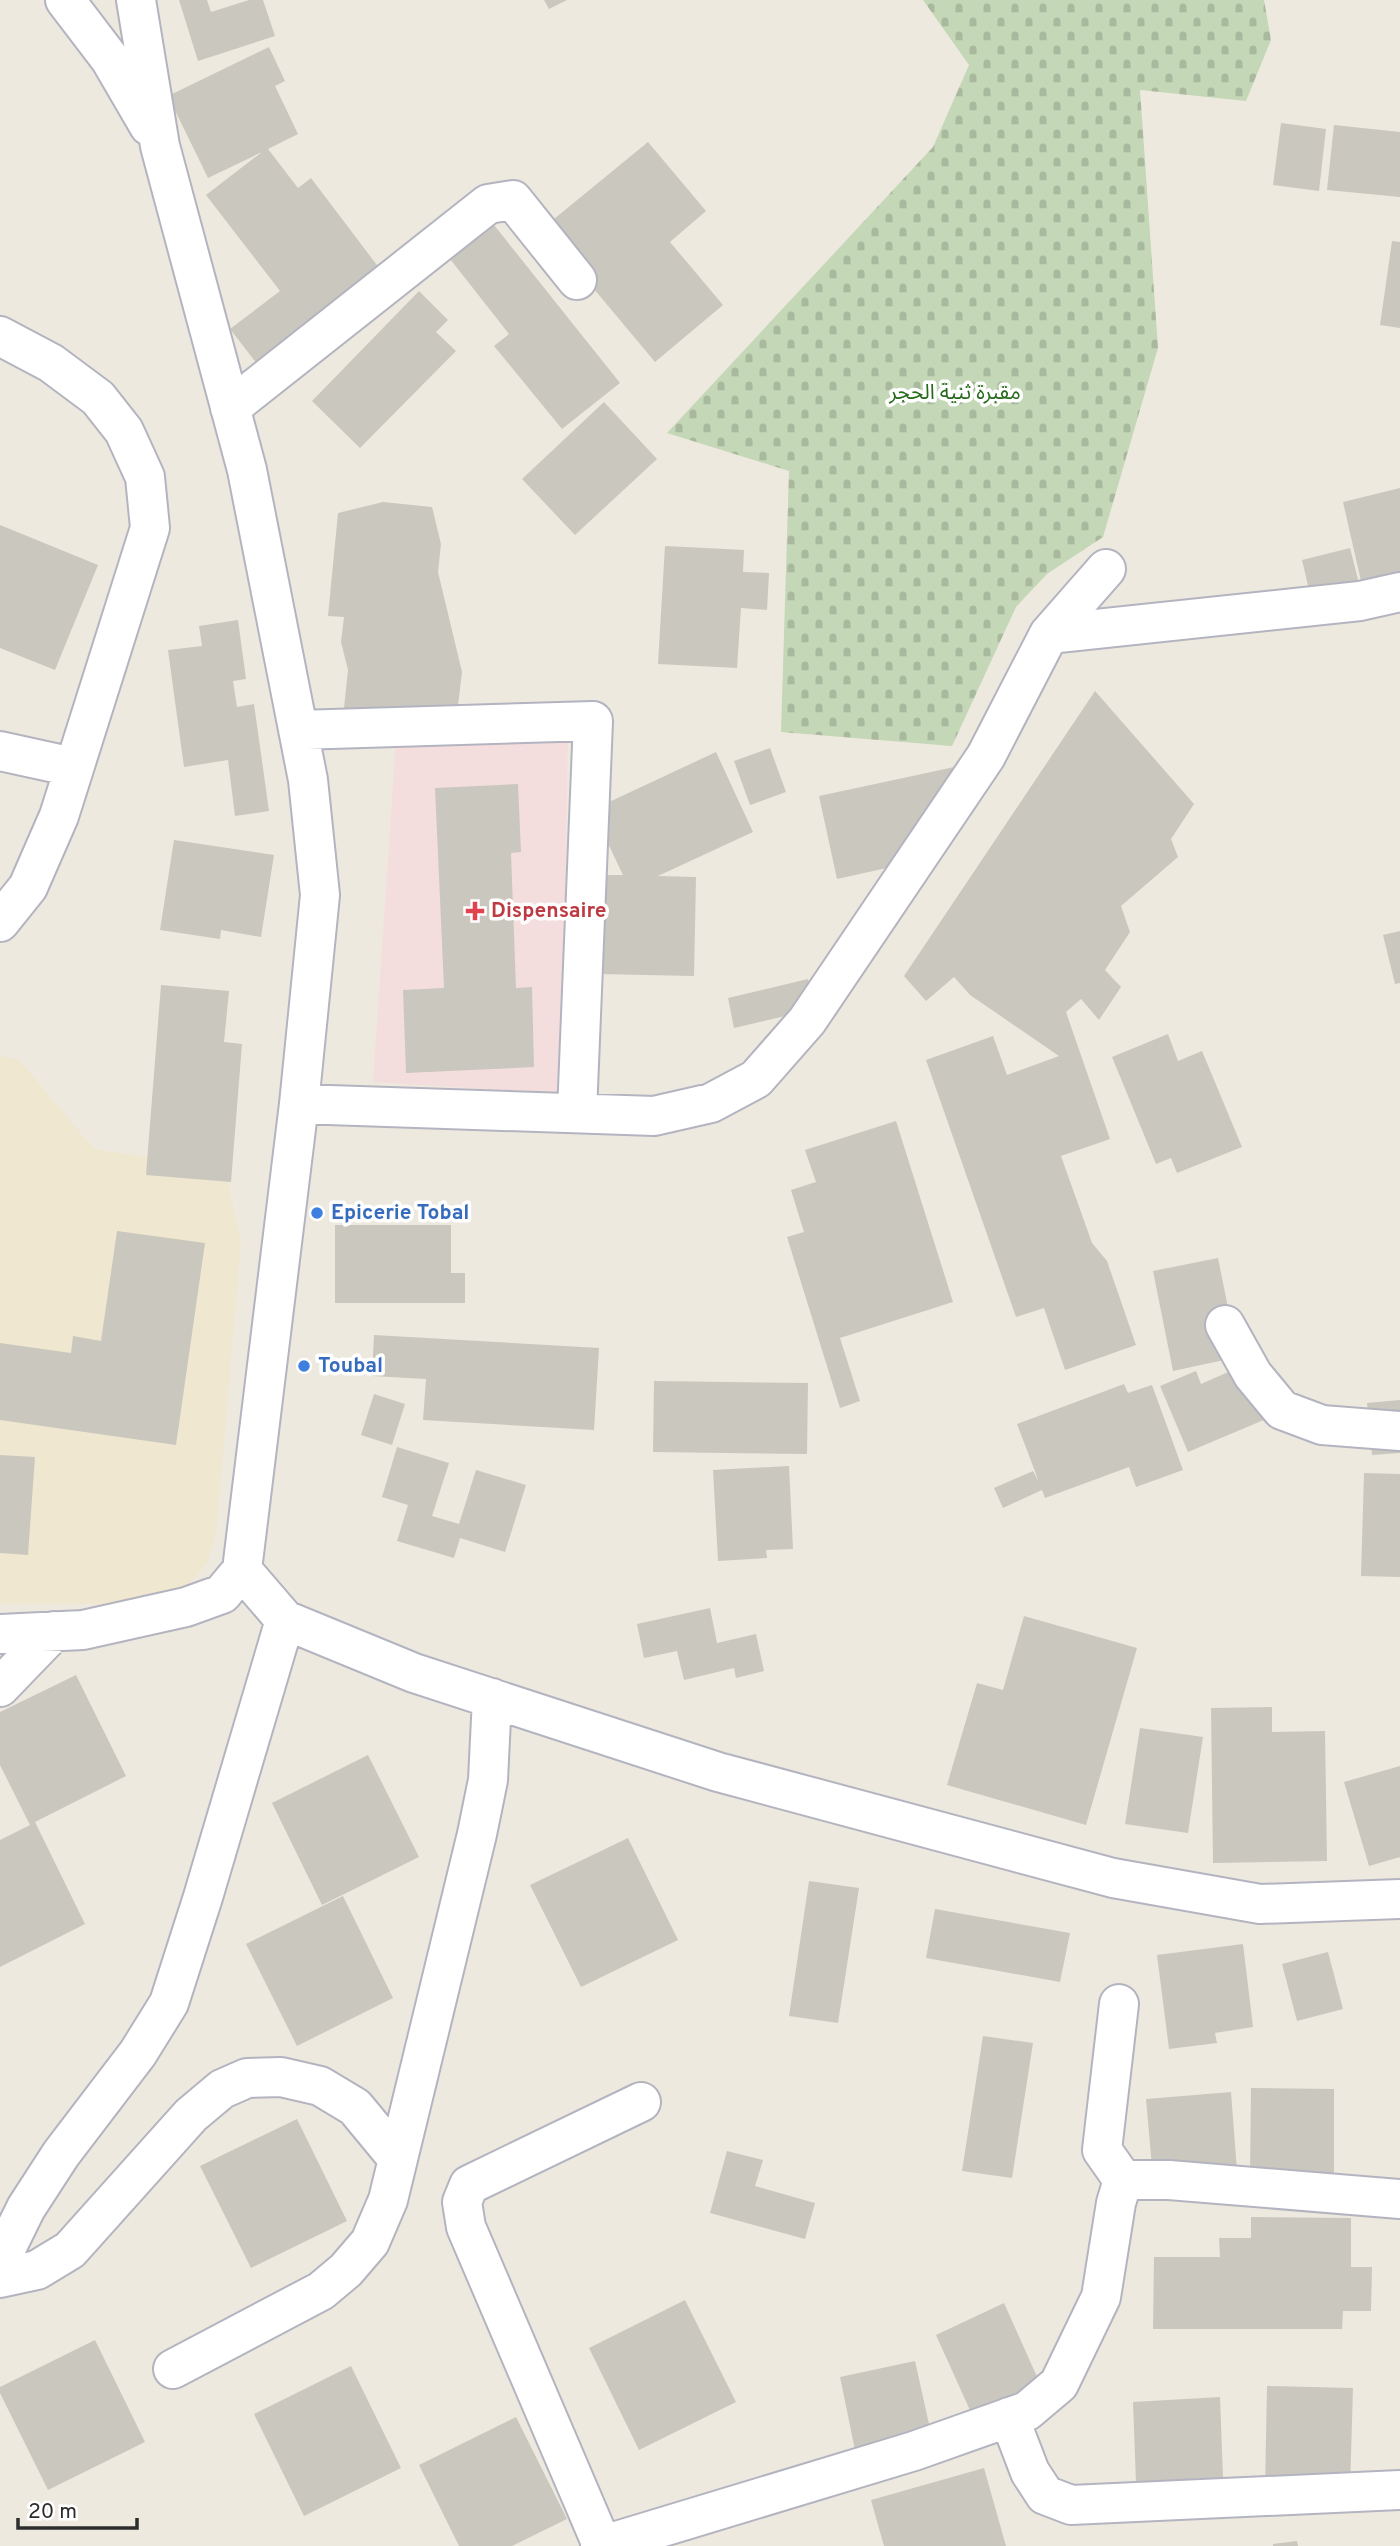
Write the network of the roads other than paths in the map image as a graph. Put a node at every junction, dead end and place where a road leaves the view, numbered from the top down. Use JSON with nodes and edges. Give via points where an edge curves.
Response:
{"nodes":[{"id":1,"x":65,"y":0,"type":"edge"},
{"id":2,"x":136,"y":0,"type":"edge"},
{"id":3,"x":160,"y":146,"type":"junction"},
{"id":4,"x":577,"y":280,"type":"dead end"},
{"id":5,"x":0,"y":336,"type":"edge"},
{"id":6,"x":230,"y":408,"type":"junction"},
{"id":7,"x":1106,"y":569,"type":"dead end"},
{"id":8,"x":1400,"y":592,"type":"edge"},
{"id":9,"x":1049,"y":634,"type":"junction"},
{"id":10,"x":298,"y":730,"type":"junction"},
{"id":11,"x":0,"y":751,"type":"edge"},
{"id":12,"x":73,"y":767,"type":"junction"},
{"id":13,"x":0,"y":922,"type":"edge"},
{"id":14,"x":299,"y":1104,"type":"junction"},
{"id":15,"x":577,"y":1113,"type":"junction"},
{"id":16,"x":1225,"y":1325,"type":"dead end"},
{"id":17,"x":1400,"y":1432,"type":"edge"},
{"id":18,"x":242,"y":1570,"type":"junction"},
{"id":19,"x":285,"y":1620,"type":"junction"},
{"id":20,"x":54,"y":1631,"type":"junction"},
{"id":21,"x":0,"y":1634,"type":"edge"},
{"id":22,"x":0,"y":1688,"type":"edge"},
{"id":23,"x":492,"y":1698,"type":"junction"},
{"id":24,"x":1400,"y":1899,"type":"edge"},
{"id":25,"x":1119,"y":2004,"type":"dead end"},
{"id":26,"x":641,"y":2102,"type":"dead end"},
{"id":27,"x":398,"y":2159,"type":"junction"},
{"id":28,"x":1123,"y":2179,"type":"junction"},
{"id":29,"x":1400,"y":2199,"type":"edge"},
{"id":30,"x":0,"y":2261,"type":"edge"},
{"id":31,"x":0,"y":2278,"type":"edge"},
{"id":32,"x":173,"y":2369,"type":"dead end"},
{"id":33,"x":1009,"y":2417,"type":"junction"},
{"id":34,"x":1400,"y":2490,"type":"edge"},
{"id":35,"x":601,"y":2546,"type":"edge"}],
"edges":[{"from":1,"to":3,"type":"street","via":[[110,60]]},
{"from":2,"to":3,"type":"street"},
{"from":3,"to":6,"type":"street"},
{"from":4,"to":6,"type":"street","via":[[513,200],[488,204]]},
{"from":5,"to":12,"type":"street","via":[[51,363],[98,398],[124,431],[145,477],[150,528]]},
{"from":6,"to":10,"type":"street","via":[[247,470]]},
{"from":7,"to":9,"type":"street"},
{"from":8,"to":9,"type":"street","via":[[1360,601]]},
{"from":9,"to":15,"type":"street","via":[[986,757],[807,1021],[756,1079],[711,1103],[654,1116]]},
{"from":10,"to":14,"type":"street","via":[[320,895]]},
{"from":10,"to":15,"type":"street","via":[[593,721]]},
{"from":11,"to":12,"type":"street"},
{"from":12,"to":13,"type":"street","via":[[59,817],[28,887]]},
{"from":14,"to":15,"type":"street"},
{"from":14,"to":18,"type":"street"},
{"from":16,"to":17,"type":"street","via":[[1253,1375],[1282,1410],[1322,1425]]},
{"from":18,"to":19,"type":"street"},
{"from":18,"to":20,"type":"street","via":[[222,1594],[186,1607],[83,1630]]},
{"from":19,"to":23,"type":"street","via":[[414,1673]]},
{"from":19,"to":30,"type":"street","via":[[169,2003],[138,2053],[61,2154],[26,2208]]},
{"from":20,"to":21,"type":"street"},
{"from":20,"to":22,"type":"street"},
{"from":23,"to":24,"type":"street","via":[[718,1772],[1113,1878],[1260,1904]]},
{"from":23,"to":27,"type":"street","via":[[488,1780]]},
{"from":25,"to":28,"type":"street","via":[[1102,2150]]},
{"from":26,"to":35,"type":"street","via":[[469,2185],[462,2202],[466,2227]]},
{"from":27,"to":31,"type":"street","via":[[355,2107],[320,2086],[281,2077],[247,2078],[222,2089],[191,2115],[70,2250],[37,2270]]},
{"from":27,"to":32,"type":"street","via":[[370,2242],[346,2270],[321,2291]]},
{"from":28,"to":29,"type":"street"},
{"from":28,"to":33,"type":"street","via":[[1101,2297],[1079,2346],[1059,2384],[1027,2411]]},
{"from":33,"to":34,"type":"street","via":[[1030,2472],[1045,2495],[1071,2505]]},
{"from":33,"to":35,"type":"street","via":[[914,2451]]}]}
